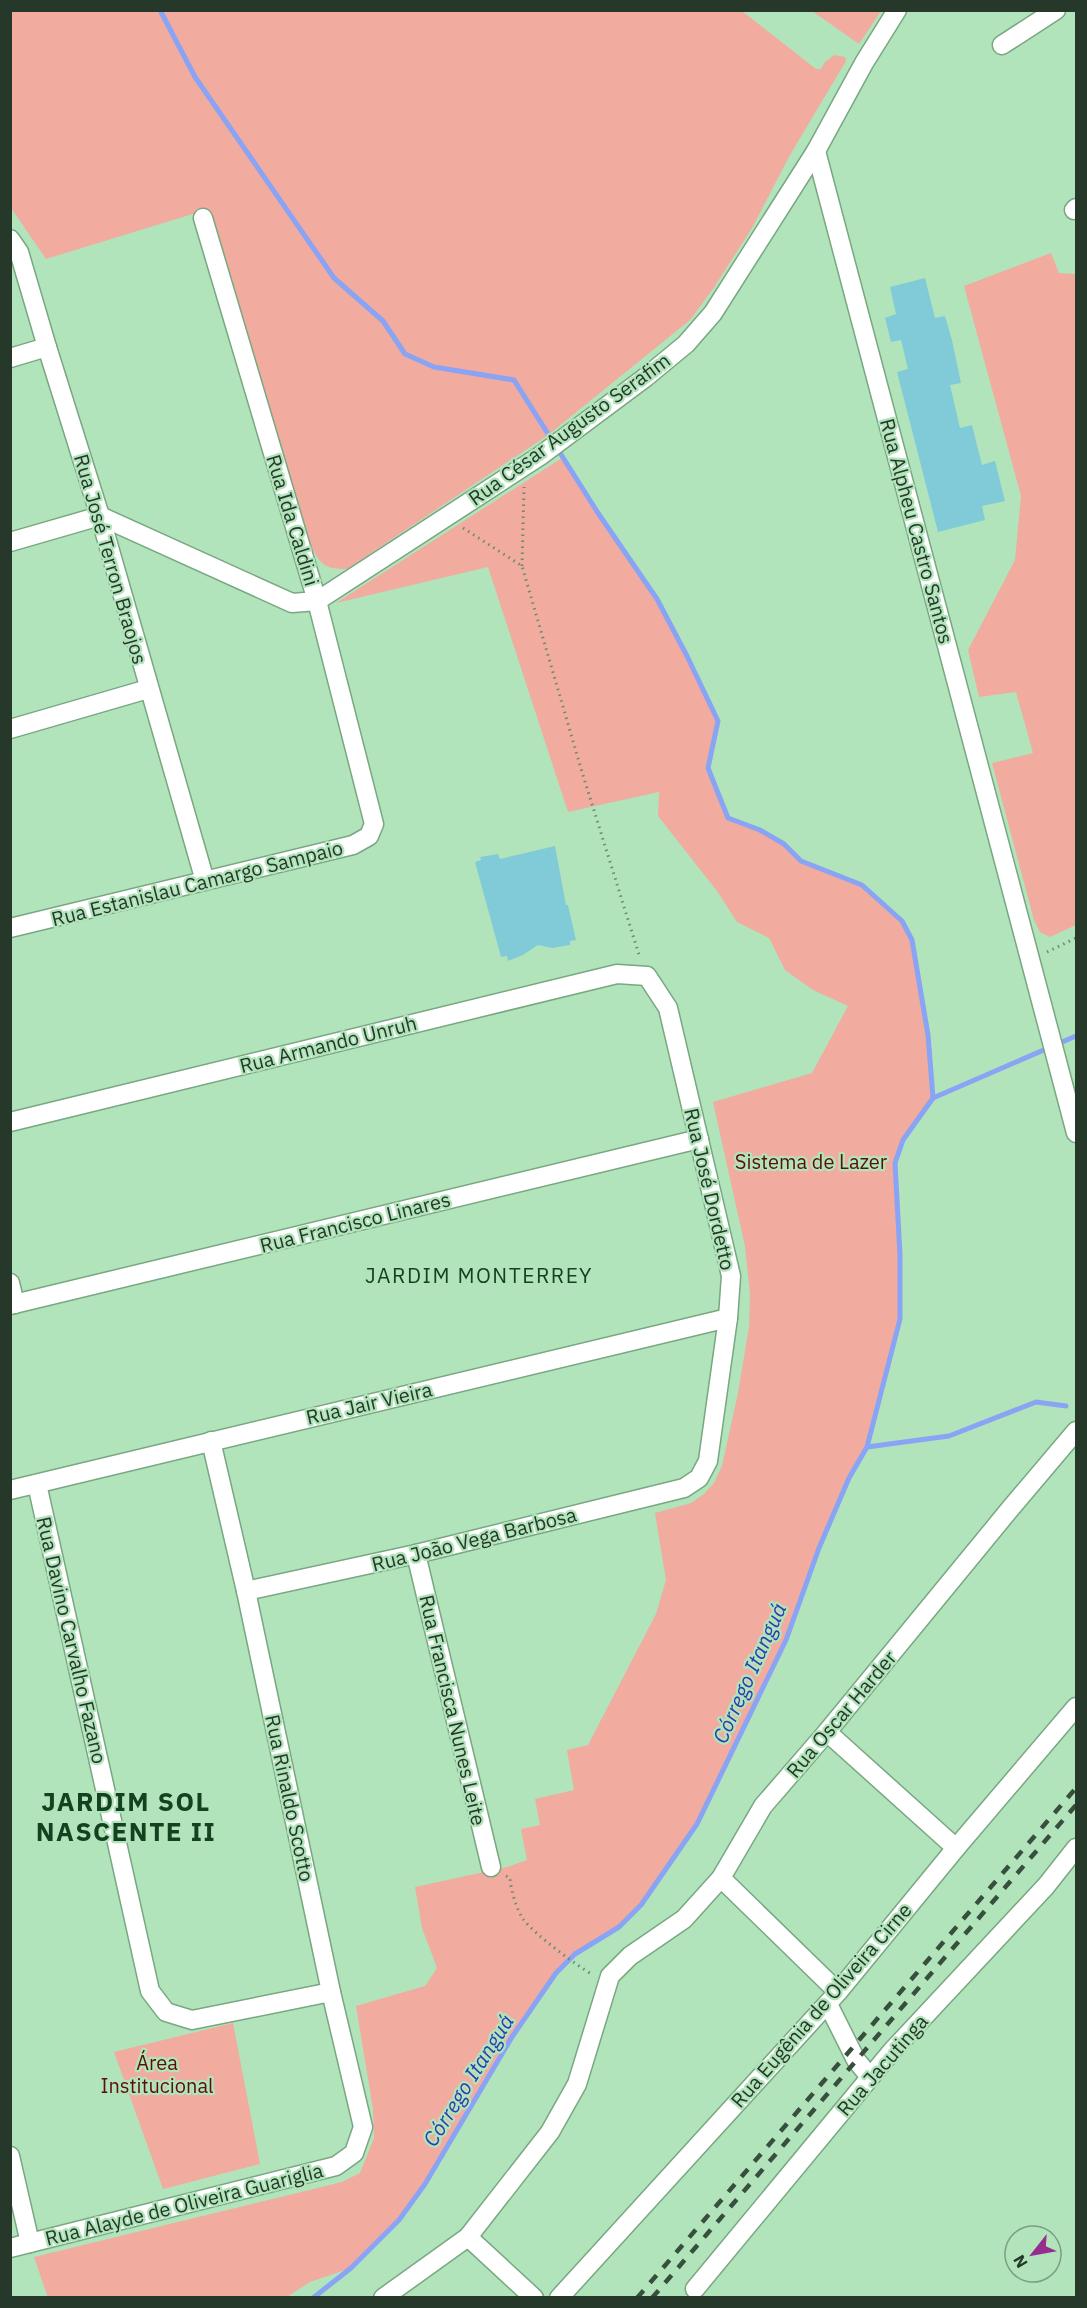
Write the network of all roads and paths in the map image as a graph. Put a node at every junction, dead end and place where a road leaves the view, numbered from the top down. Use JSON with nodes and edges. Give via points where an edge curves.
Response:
{"nodes":[{"id":1,"x":897,"y":10,"type":"edge"},
{"id":2,"x":1056,"y":10,"type":"edge"},
{"id":3,"x":1002,"y":45,"type":"dead end"},
{"id":4,"x":816,"y":151,"type":"junction"},
{"id":5,"x":203,"y":218,"type":"dead end"},
{"id":6,"x":10,"y":239,"type":"edge"},
{"id":7,"x":47,"y":347,"type":"junction"},
{"id":8,"x":10,"y":357,"type":"edge"},
{"id":9,"x":524,"y":466,"type":"junction"},
{"id":10,"x":100,"y":516,"type":"junction"},
{"id":11,"x":446,"y":517,"type":"junction"},
{"id":12,"x":10,"y":542,"type":"edge"},
{"id":13,"x":522,"y":566,"type":"junction"},
{"id":14,"x":317,"y":601,"type":"junction"},
{"id":15,"x":148,"y":689,"type":"junction"},
{"id":16,"x":10,"y":729,"type":"edge"},
{"id":17,"x":374,"y":824,"type":"joint"},
{"id":18,"x":205,"y":881,"type":"junction"},
{"id":19,"x":10,"y":928,"type":"edge"},
{"id":20,"x":1077,"y":938,"type":"edge"},
{"id":21,"x":1031,"y":959,"type":"junction"},
{"id":22,"x":647,"y":976,"type":"junction"},
{"id":23,"x":1060,"y":1066,"type":"junction"},
{"id":24,"x":1077,"y":1080,"type":"edge"},
{"id":25,"x":10,"y":1122,"type":"edge"},
{"id":26,"x":1077,"y":1133,"type":"edge"},
{"id":27,"x":699,"y":1139,"type":"junction"},
{"id":28,"x":10,"y":1283,"type":"edge"},
{"id":29,"x":13,"y":1305,"type":"edge"},
{"id":30,"x":728,"y":1318,"type":"junction"},
{"id":31,"x":1077,"y":1431,"type":"edge"},
{"id":32,"x":211,"y":1441,"type":"junction"},
{"id":33,"x":699,"y":1478,"type":"joint"},
{"id":34,"x":37,"y":1484,"type":"junction"},
{"id":35,"x":10,"y":1490,"type":"edge"},
{"id":36,"x":416,"y":1554,"type":"junction"},
{"id":37,"x":246,"y":1591,"type":"junction"},
{"id":38,"x":1077,"y":1707,"type":"edge"},
{"id":39,"x":827,"y":1732,"type":"junction"},
{"id":40,"x":956,"y":1848,"type":"junction"},
{"id":41,"x":1077,"y":1848,"type":"edge"},
{"id":42,"x":491,"y":1867,"type":"joint"},
{"id":43,"x":721,"y":1878,"type":"junction"},
{"id":44,"x":585,"y":1970,"type":"dead end"},
{"id":45,"x":331,"y":1992,"type":"junction"},
{"id":46,"x":833,"y":1998,"type":"junction"},
{"id":47,"x":870,"y":2077,"type":"junction"},
{"id":48,"x":354,"y":2153,"type":"joint"},
{"id":49,"x":10,"y":2156,"type":"edge"},
{"id":50,"x":468,"y":2237,"type":"junction"},
{"id":51,"x":30,"y":2243,"type":"junction"},
{"id":52,"x":10,"y":2248,"type":"edge"},
{"id":53,"x":695,"y":2289,"type":"dead end"},
{"id":54,"x":383,"y":2298,"type":"edge"},
{"id":55,"x":534,"y":2298,"type":"edge"},
{"id":56,"x":559,"y":2298,"type":"edge"}],
"edges":[{"from":1,"to":4,"type":"street"},
{"from":2,"to":3,"type":"street"},
{"from":4,"to":9,"type":"street","name":"Rua César Augusto Serafim","via":[[713,313],[686,344]]},
{"from":4,"to":21,"type":"street","name":"Rua Alpheu Castro Santos"},
{"from":5,"to":14,"type":"street","name":"Rua Ida Caldini"},
{"from":6,"to":7,"type":"street","name":"Rua José Terron Braojos","via":[[19,252]]},
{"from":7,"to":8,"type":"street"},
{"from":7,"to":10,"type":"street","name":"Rua José Terron Braojos"},
{"from":9,"to":11,"type":"street","name":"Rua César Augusto Serafim"},
{"from":9,"to":13,"type":"path"},
{"from":10,"to":12,"type":"street"},
{"from":10,"to":14,"type":"street","via":[[292,603]]},
{"from":10,"to":15,"type":"street","name":"Rua José Terron Braojos"},
{"from":11,"to":13,"type":"path"},
{"from":11,"to":14,"type":"street","name":"Rua César Augusto Serafim"},
{"from":13,"to":22,"type":"path"},
{"from":14,"to":17,"type":"street","name":"Rua Ida Caldini"},
{"from":15,"to":16,"type":"street"},
{"from":15,"to":18,"type":"street","name":"Rua José Terron Braojos"},
{"from":17,"to":18,"type":"street","name":"Rua Estanislau Camargo Sampaio","via":[[369,836],[353,844]]},
{"from":18,"to":19,"type":"street","name":"Rua Estanislau Camargo Sampaio"},
{"from":20,"to":21,"type":"path"},
{"from":21,"to":23,"type":"street","name":"Rua Alpheu Castro Santos"},
{"from":22,"to":25,"type":"street","name":"Rua Armando Unruh","via":[[617,974]]},
{"from":22,"to":27,"type":"street","name":"Rua José Dordetto","via":[[668,1008]]},
{"from":23,"to":24,"type":"street"},
{"from":23,"to":26,"type":"street","name":"Rua Alpheu Castro Santos"},
{"from":27,"to":29,"type":"street","name":"Rua Francisco Linares"},
{"from":27,"to":30,"type":"street","name":"Rua José Dordetto","via":[[731,1276]]},
{"from":28,"to":29,"type":"street"},
{"from":30,"to":32,"type":"street","name":"Rua Jair Vieira"},
{"from":30,"to":33,"type":"street","name":"Rua José Dordetto","via":[[708,1461]]},
{"from":31,"to":39,"type":"street","name":"Rua Oscar Harder"},
{"from":32,"to":34,"type":"street","name":"Rua Jair Vieira"},
{"from":32,"to":37,"type":"street","name":"Rua Rinaldo Scotto"},
{"from":33,"to":36,"type":"street","name":"Rua João Vega Barbosa","via":[[684,1488]]},
{"from":34,"to":35,"type":"street","name":"Rua Jair Vieira"},
{"from":34,"to":45,"type":"street","name":"Rua Davino Carvalho Fazano","via":[[150,1991],[166,2012],[192,2020]]},
{"from":36,"to":37,"type":"street","name":"Rua João Vega Barbosa"},
{"from":36,"to":42,"type":"street","name":"Rua Francisca Nunes Leite"},
{"from":37,"to":45,"type":"street","name":"Rua Rinaldo Scotto"},
{"from":38,"to":40,"type":"street","name":"Rua Eugênia de Oliveira Cirne"},
{"from":39,"to":40,"type":"street"},
{"from":39,"to":43,"type":"street","name":"Rua Oscar Harder","via":[[763,1806]]},
{"from":40,"to":46,"type":"street","name":"Rua Eugênia de Oliveira Cirne"},
{"from":41,"to":47,"type":"street","name":"Rua Jacutinga"},
{"from":42,"to":44,"type":"path","via":[[510,1878],[523,1918]]},
{"from":43,"to":46,"type":"street"},
{"from":43,"to":50,"type":"street","name":"Rua Oscar Harder","via":[[684,1919],[630,1956],[610,1976],[577,2084],[550,2132]]},
{"from":45,"to":48,"type":"street","name":"Rua Rinaldo Scotto","via":[[363,2127]]},
{"from":46,"to":47,"type":"street","via":[[856,2060]]},
{"from":46,"to":56,"type":"street","name":"Rua Eugênia de Oliveira Cirne"},
{"from":47,"to":53,"type":"street","name":"Rua Jacutinga"},
{"from":48,"to":51,"type":"street","name":"Rua Alayde de Oliveira Guariglia","via":[[336,2166]]},
{"from":49,"to":51,"type":"street"},
{"from":50,"to":54,"type":"street","name":"Rua Oscar Harder"},
{"from":50,"to":55,"type":"street"},
{"from":51,"to":52,"type":"street","name":"Rua Alayde de Oliveira Guariglia"}]}
